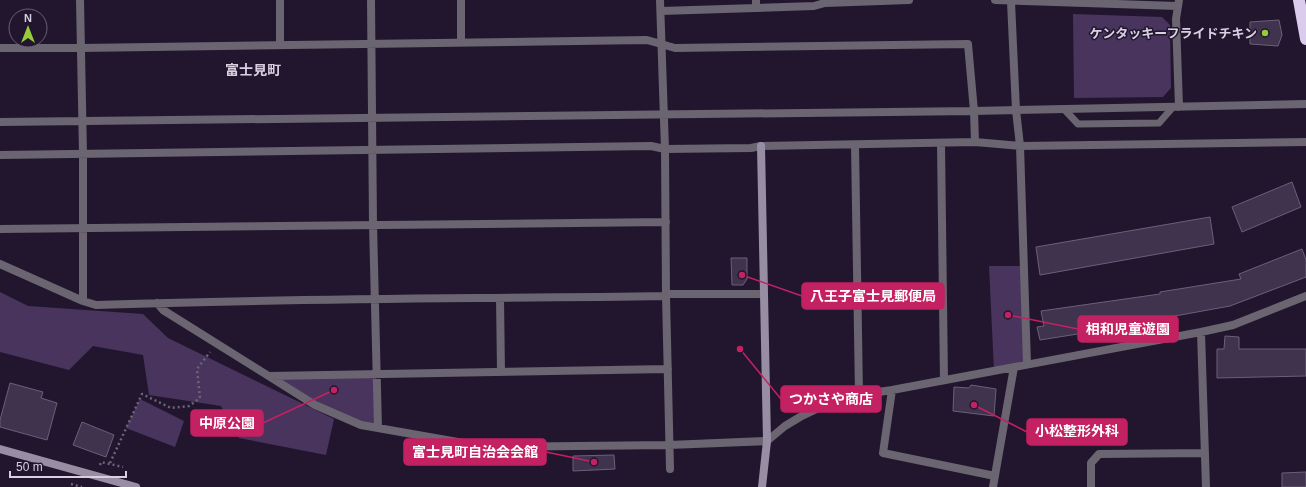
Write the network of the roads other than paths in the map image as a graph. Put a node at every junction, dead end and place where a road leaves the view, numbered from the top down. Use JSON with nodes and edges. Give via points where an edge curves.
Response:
{"nodes":[{"id":1,"x":80,"y":0,"type":"edge"},
{"id":2,"x":280,"y":0,"type":"edge"},
{"id":3,"x":371,"y":0,"type":"edge"},
{"id":4,"x":461,"y":0,"type":"edge"},
{"id":5,"x":660,"y":0,"type":"edge"},
{"id":6,"x":909,"y":0,"type":"edge"},
{"id":7,"x":995,"y":0,"type":"edge"},
{"id":8,"x":1299,"y":0,"type":"edge"},
{"id":9,"x":1011,"y":2,"type":"junction"},
{"id":10,"x":1124,"y":2,"type":"edge"},
{"id":11,"x":814,"y":3,"type":"edge"},
{"id":12,"x":1178,"y":3,"type":"edge"},
{"id":13,"x":756,"y":4,"type":"edge"},
{"id":14,"x":661,"y":11,"type":"junction"},
{"id":15,"x":1306,"y":39,"type":"edge"},
{"id":16,"x":461,"y":42,"type":"junction"},
{"id":17,"x":371,"y":43,"type":"junction"},
{"id":18,"x":662,"y":43,"type":"junction"},
{"id":19,"x":280,"y":44,"type":"junction"},
{"id":20,"x":0,"y":48,"type":"edge"},
{"id":21,"x":81,"y":48,"type":"junction"},
{"id":22,"x":1306,"y":104,"type":"edge"},
{"id":23,"x":1176,"y":107,"type":"junction"},
{"id":24,"x":1064,"y":109,"type":"junction"},
{"id":25,"x":1016,"y":110,"type":"junction"},
{"id":26,"x":974,"y":111,"type":"junction"},
{"id":27,"x":664,"y":114,"type":"junction"},
{"id":28,"x":373,"y":117,"type":"junction"},
{"id":29,"x":82,"y":120,"type":"junction"},
{"id":30,"x":0,"y":122,"type":"edge"},
{"id":31,"x":975,"y":142,"type":"junction"},
{"id":32,"x":1306,"y":142,"type":"edge"},
{"id":33,"x":942,"y":144,"type":"junction"},
{"id":34,"x":855,"y":145,"type":"junction"},
{"id":35,"x":761,"y":146,"type":"junction"},
{"id":36,"x":1020,"y":146,"type":"junction"},
{"id":37,"x":665,"y":149,"type":"junction"},
{"id":38,"x":374,"y":150,"type":"junction"},
{"id":39,"x":83,"y":154,"type":"junction"},
{"id":40,"x":0,"y":155,"type":"edge"},
{"id":41,"x":666,"y":222,"type":"junction"},
{"id":42,"x":374,"y":224,"type":"junction"},
{"id":43,"x":82,"y":228,"type":"junction"},
{"id":44,"x":0,"y":229,"type":"edge"},
{"id":45,"x":0,"y":264,"type":"edge"},
{"id":46,"x":764,"y":294,"type":"junction"},
{"id":47,"x":666,"y":295,"type":"junction"},
{"id":48,"x":1306,"y":296,"type":"edge"},
{"id":49,"x":375,"y":298,"type":"junction"},
{"id":50,"x":500,"y":298,"type":"junction"},
{"id":51,"x":83,"y":301,"type":"junction"},
{"id":52,"x":157,"y":303,"type":"junction"},
{"id":53,"x":1201,"y":332,"type":"junction"},
{"id":54,"x":1027,"y":364,"type":"junction"},
{"id":55,"x":1014,"y":367,"type":"junction"},
{"id":56,"x":668,"y":369,"type":"junction"},
{"id":57,"x":501,"y":372,"type":"junction"},
{"id":58,"x":376,"y":373,"type":"junction"},
{"id":59,"x":269,"y":376,"type":"junction"},
{"id":60,"x":944,"y":380,"type":"junction"},
{"id":61,"x":892,"y":390,"type":"junction"},
{"id":62,"x":859,"y":394,"type":"junction"},
{"id":63,"x":378,"y":428,"type":"junction"},
{"id":64,"x":767,"y":441,"type":"junction"},
{"id":65,"x":669,"y":445,"type":"junction"},
{"id":66,"x":0,"y":449,"type":"edge"},
{"id":67,"x":1205,"y":453,"type":"junction"},
{"id":68,"x":670,"y":469,"type":"dead end"},
{"id":69,"x":995,"y":476,"type":"junction"},
{"id":70,"x":136,"y":487,"type":"edge"},
{"id":71,"x":762,"y":487,"type":"edge"},
{"id":72,"x":993,"y":487,"type":"edge"},
{"id":73,"x":1091,"y":487,"type":"edge"},
{"id":74,"x":1206,"y":487,"type":"edge"}],
"edges":[{"from":1,"to":21,"type":"street"},
{"from":2,"to":19,"type":"street"},
{"from":3,"to":17,"type":"street"},
{"from":4,"to":16,"type":"street"},
{"from":5,"to":14,"type":"street"},
{"from":6,"to":11,"type":"street"},
{"from":7,"to":9,"type":"street"},
{"from":8,"to":15,"type":"highway"},
{"from":9,"to":10,"type":"street"},
{"from":9,"to":25,"type":"street"},
{"from":10,"to":12,"type":"street"},
{"from":11,"to":13,"type":"street"},
{"from":12,"to":23,"type":"street"},
{"from":13,"to":14,"type":"street"},
{"from":14,"to":18,"type":"street"},
{"from":16,"to":17,"type":"street"},
{"from":16,"to":18,"type":"street","via":[[647,40]]},
{"from":17,"to":19,"type":"street"},
{"from":17,"to":28,"type":"street"},
{"from":18,"to":26,"type":"street","via":[[675,48],[968,44]]},
{"from":18,"to":27,"type":"street"},
{"from":19,"to":21,"type":"street"},
{"from":20,"to":21,"type":"street"},
{"from":21,"to":29,"type":"street"},
{"from":22,"to":23,"type":"street"},
{"from":23,"to":24,"type":"street"},
{"from":23,"to":24,"type":"lane","via":[[1159,123],[1078,124]]},
{"from":24,"to":25,"type":"street"},
{"from":25,"to":26,"type":"street"},
{"from":25,"to":36,"type":"street"},
{"from":26,"to":27,"type":"street"},
{"from":26,"to":31,"type":"street"},
{"from":27,"to":28,"type":"street"},
{"from":27,"to":37,"type":"street"},
{"from":28,"to":29,"type":"street"},
{"from":28,"to":38,"type":"street"},
{"from":29,"to":30,"type":"street"},
{"from":29,"to":39,"type":"street"},
{"from":31,"to":33,"type":"street"},
{"from":31,"to":36,"type":"street"},
{"from":32,"to":36,"type":"street"},
{"from":33,"to":34,"type":"street"},
{"from":33,"to":60,"type":"street"},
{"from":34,"to":35,"type":"street"},
{"from":34,"to":62,"type":"street"},
{"from":35,"to":37,"type":"street"},
{"from":35,"to":46,"type":"street"},
{"from":36,"to":54,"type":"street"},
{"from":37,"to":38,"type":"street","via":[[651,146]]},
{"from":37,"to":41,"type":"street"},
{"from":38,"to":39,"type":"street"},
{"from":38,"to":42,"type":"street"},
{"from":39,"to":40,"type":"street"},
{"from":39,"to":43,"type":"street"},
{"from":41,"to":42,"type":"street"},
{"from":41,"to":47,"type":"street"},
{"from":42,"to":43,"type":"street"},
{"from":42,"to":49,"type":"street"},
{"from":43,"to":44,"type":"street"},
{"from":43,"to":51,"type":"street"},
{"from":45,"to":51,"type":"street"},
{"from":46,"to":47,"type":"street"},
{"from":46,"to":64,"type":"street"},
{"from":47,"to":50,"type":"street"},
{"from":47,"to":56,"type":"street"},
{"from":48,"to":53,"type":"street","via":[[1233,325]]},
{"from":49,"to":50,"type":"street"},
{"from":49,"to":52,"type":"street"},
{"from":49,"to":58,"type":"street"},
{"from":50,"to":57,"type":"street"},
{"from":51,"to":52,"type":"street","via":[[96,305]]},
{"from":52,"to":59,"type":"street","via":[[163,310]]},
{"from":53,"to":54,"type":"street"},
{"from":53,"to":67,"type":"street"},
{"from":54,"to":55,"type":"street"},
{"from":55,"to":60,"type":"street"},
{"from":55,"to":69,"type":"street"},
{"from":56,"to":57,"type":"street"},
{"from":56,"to":65,"type":"street"},
{"from":57,"to":58,"type":"street"},
{"from":58,"to":59,"type":"street"},
{"from":58,"to":63,"type":"street"},
{"from":59,"to":63,"type":"street","via":[[315,405],[361,425]]},
{"from":60,"to":61,"type":"street"},
{"from":61,"to":62,"type":"street"},
{"from":61,"to":69,"type":"street","via":[[883,453]]},
{"from":62,"to":64,"type":"street","via":[[800,417]]},
{"from":63,"to":65,"type":"street","via":[[486,447]]},
{"from":64,"to":65,"type":"street"},
{"from":64,"to":71,"type":"street"},
{"from":65,"to":68,"type":"street"},
{"from":66,"to":70,"type":"street"},
{"from":67,"to":73,"type":"street","via":[[1099,454],[1091,463]]},
{"from":67,"to":74,"type":"street"},
{"from":69,"to":72,"type":"street"}]}
